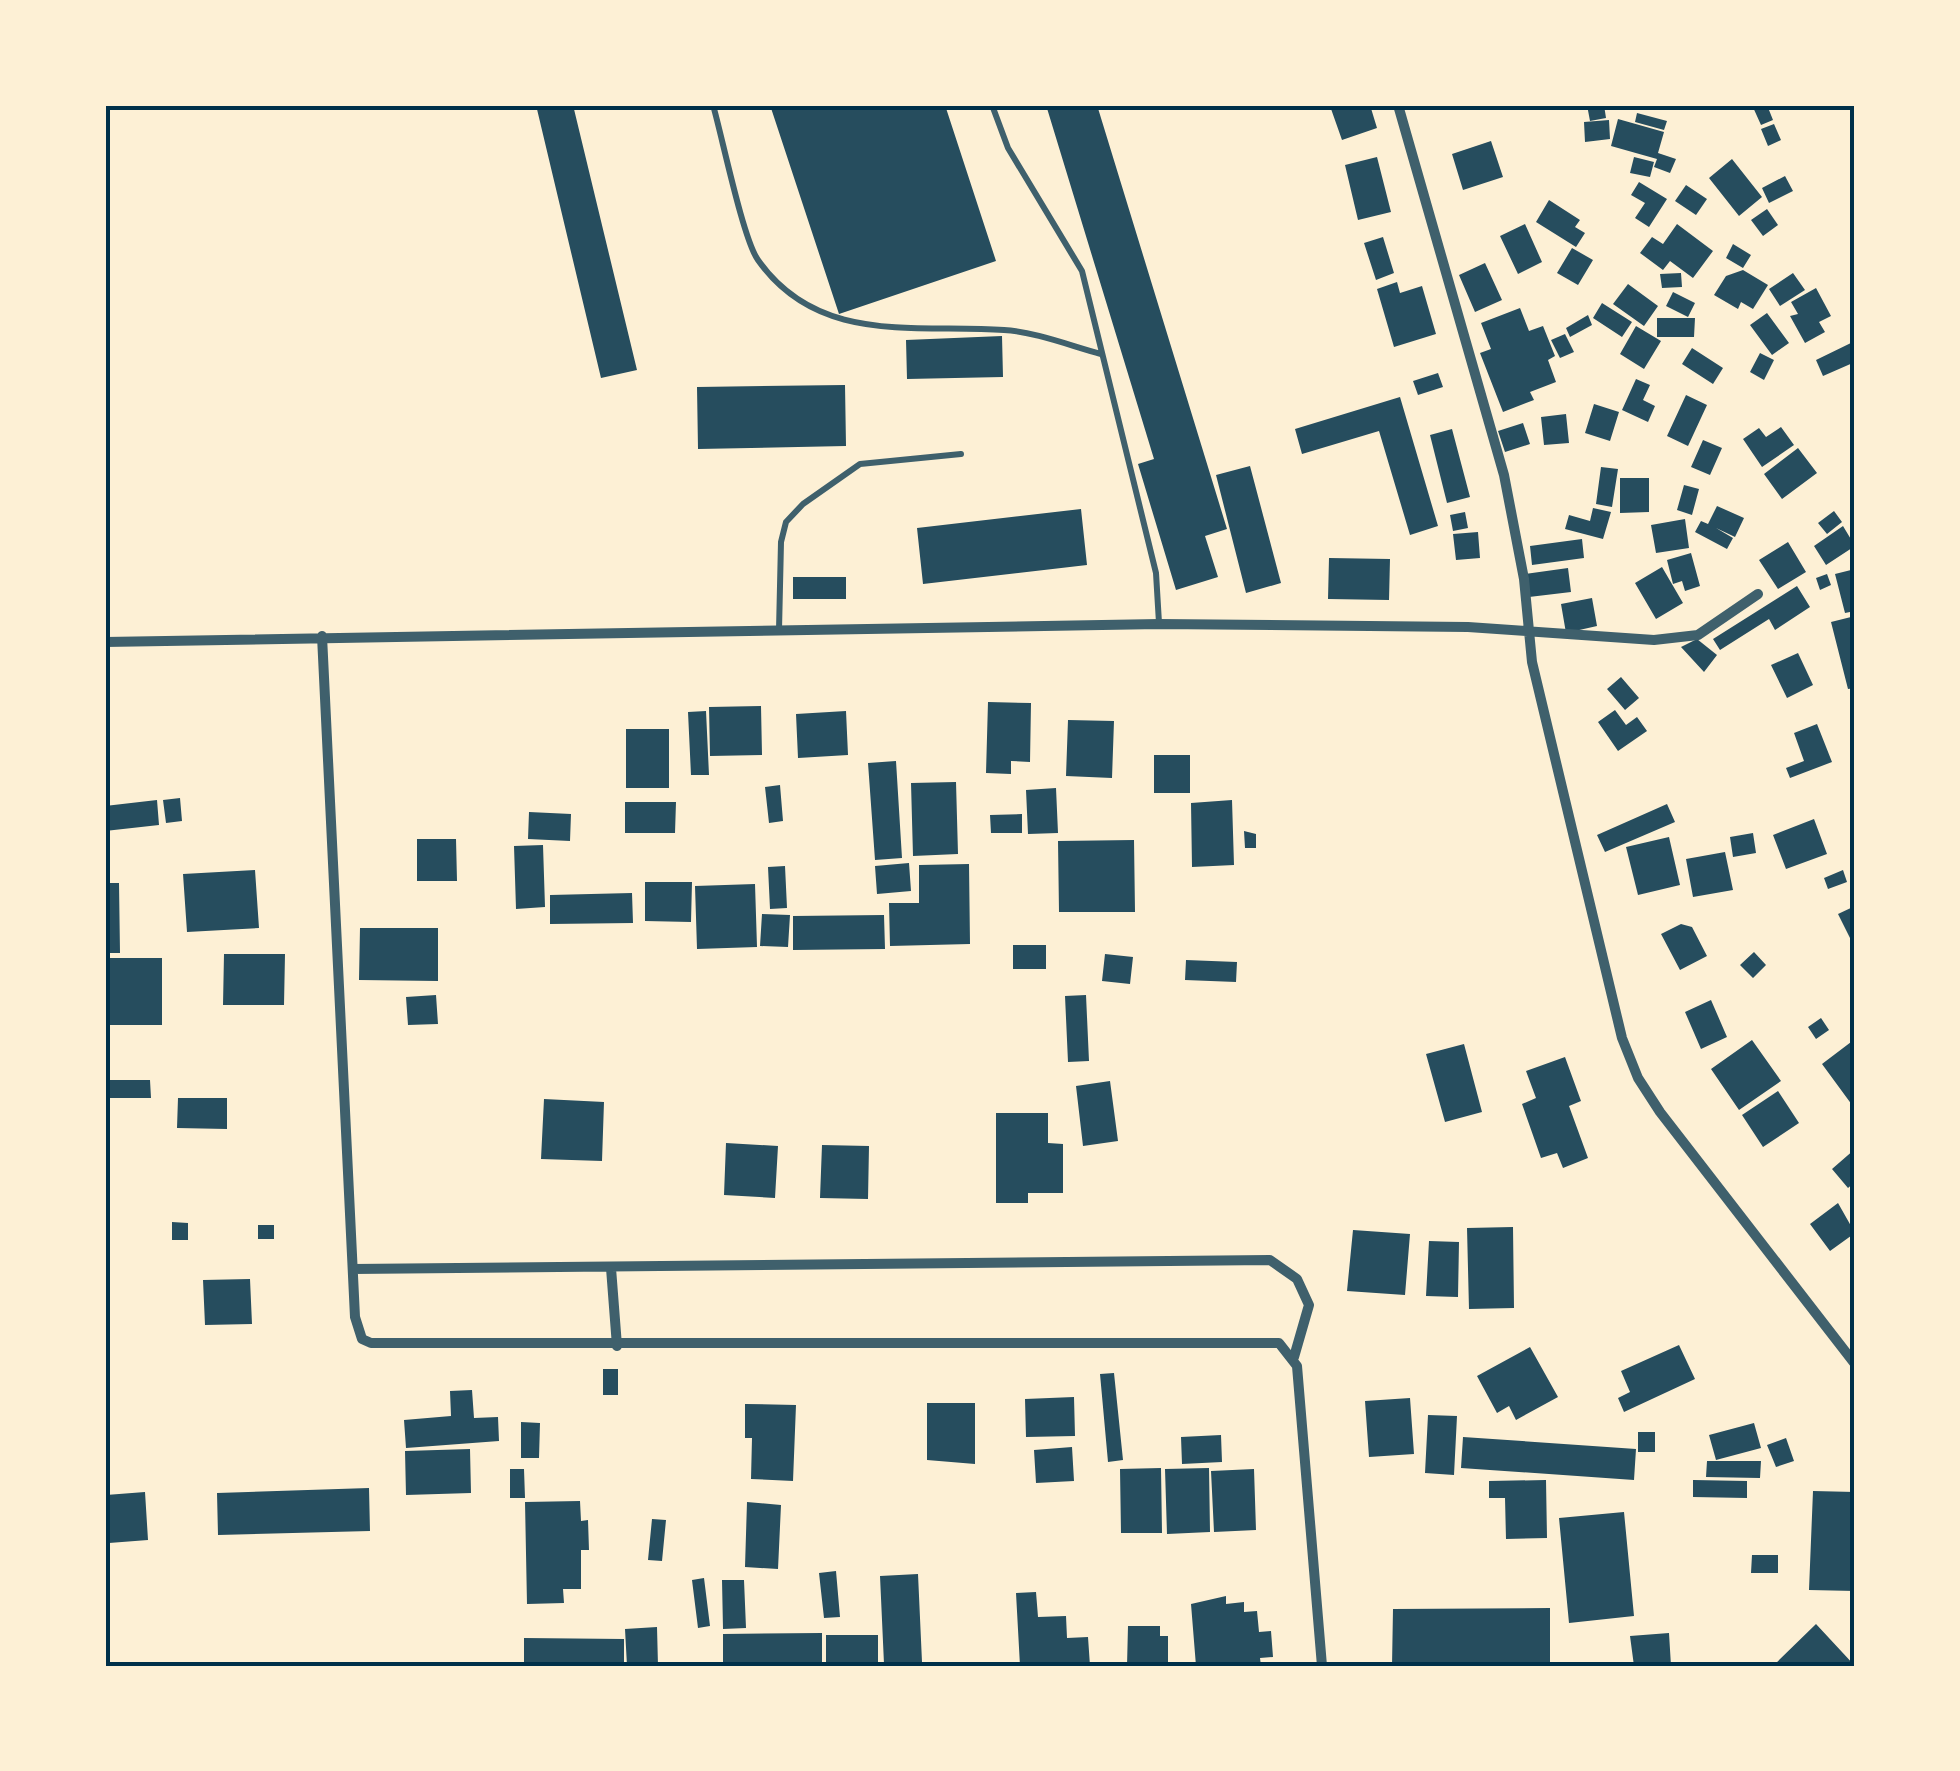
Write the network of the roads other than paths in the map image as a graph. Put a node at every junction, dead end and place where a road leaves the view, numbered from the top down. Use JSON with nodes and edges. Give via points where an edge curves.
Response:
{"nodes":[{"id":1,"x":713,"y":105,"type":"edge"},
{"id":2,"x":992,"y":105,"type":"edge"},
{"id":3,"x":1398,"y":105,"type":"edge"},
{"id":4,"x":1102,"y":354,"type":"junction"},
{"id":5,"x":961,"y":454,"type":"dead end"},
{"id":6,"x":1758,"y":594,"type":"dead end"},
{"id":7,"x":1158,"y":624,"type":"junction"},
{"id":8,"x":778,"y":630,"type":"junction"},
{"id":9,"x":1528,"y":633,"type":"junction"},
{"id":10,"x":322,"y":636,"type":"junction"},
{"id":11,"x":105,"y":642,"type":"edge"},
{"id":12,"x":611,"y":1268,"type":"junction"},
{"id":13,"x":352,"y":1269,"type":"junction"},
{"id":14,"x":616,"y":1346,"type":"junction"},
{"id":15,"x":1294,"y":1357,"type":"junction"},
{"id":16,"x":1855,"y":1364,"type":"edge"},
{"id":17,"x":1322,"y":1666,"type":"edge"}],
"edges":[{"from":1,"to":4,"type":"lane","via":[[756,258],[788,292],[828,318],[863,328],[1009,330]]},
{"from":2,"to":4,"type":"lane","via":[[1008,148],[1082,272]]},
{"from":3,"to":9,"type":"street","via":[[1504,475]]},
{"from":4,"to":7,"type":"lane","via":[[1156,573]]},
{"from":5,"to":8,"type":"lane","via":[[860,464],[802,504],[786,522],[781,542]]},
{"from":6,"to":9,"type":"street","via":[[1698,636]]},
{"from":7,"to":8,"type":"street"},
{"from":7,"to":9,"type":"street"},
{"from":8,"to":10,"type":"street"},
{"from":9,"to":16,"type":"street","via":[[1622,1038],[1638,1078]]},
{"from":10,"to":11,"type":"street"},
{"from":10,"to":13,"type":"street"},
{"from":12,"to":13,"type":"street"},
{"from":12,"to":14,"type":"street"},
{"from":12,"to":15,"type":"street","via":[[1270,1260],[1297,1279],[1309,1305]]},
{"from":13,"to":14,"type":"street","via":[[355,1317],[362,1339],[371,1343]]},
{"from":14,"to":15,"type":"street","via":[[1270,1340]]},
{"from":15,"to":17,"type":"street"}]}
